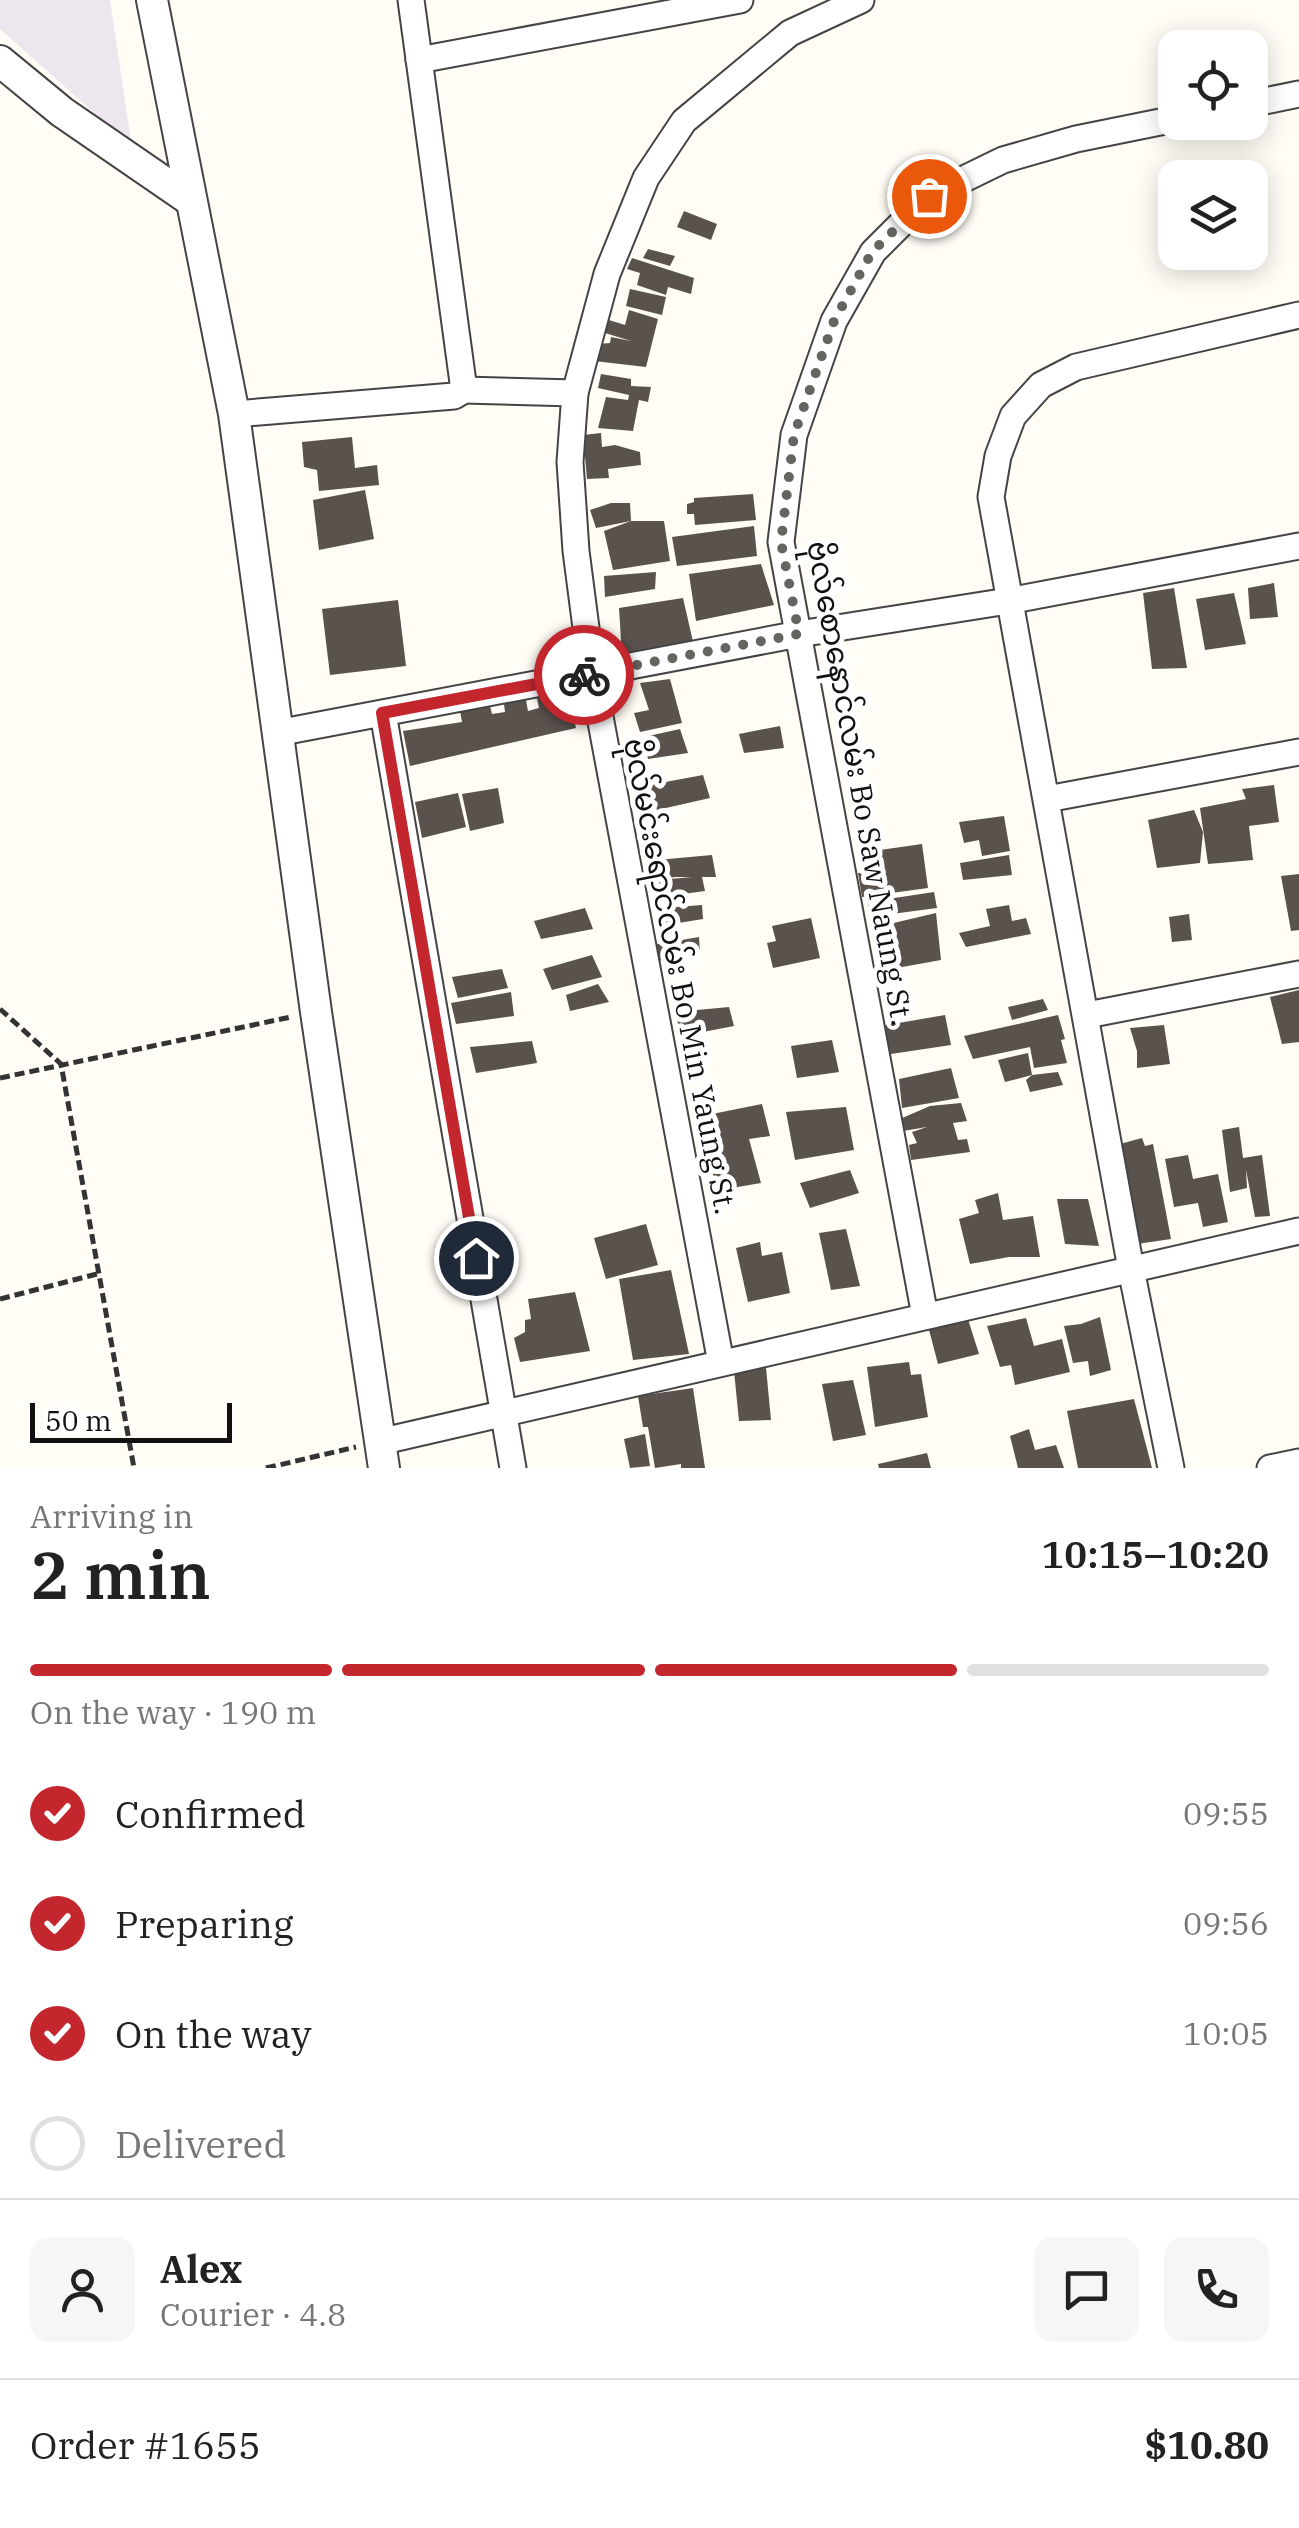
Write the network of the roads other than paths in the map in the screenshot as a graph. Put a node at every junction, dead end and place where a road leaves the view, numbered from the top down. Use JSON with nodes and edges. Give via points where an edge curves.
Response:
{"nodes":[{"id":1,"x":152,"y":0,"type":"edge"},
{"id":2,"x":411,"y":0,"type":"edge"},
{"id":3,"x":740,"y":0,"type":"edge"},
{"id":4,"x":862,"y":0,"type":"edge"},
{"id":5,"x":419,"y":60,"type":"junction"},
{"id":6,"x":0,"y":62,"type":"edge"},
{"id":7,"x":1299,"y":94,"type":"edge"},
{"id":8,"x":1268,"y":100,"type":"edge"},
{"id":9,"x":1158,"y":122,"type":"edge"},
{"id":10,"x":190,"y":200,"type":"junction"},
{"id":11,"x":1299,"y":315,"type":"edge"},
{"id":12,"x":464,"y":390,"type":"junction"},
{"id":13,"x":575,"y":393,"type":"junction"},
{"id":14,"x":234,"y":414,"type":"junction"},
{"id":15,"x":1299,"y":546,"type":"edge"},
{"id":16,"x":1008,"y":602,"type":"junction"},
{"id":17,"x":799,"y":634,"type":"junction"},
{"id":18,"x":592,"y":674,"type":"junction"},
{"id":19,"x":382,"y":713,"type":"junction"},
{"id":20,"x":277,"y":733,"type":"junction"},
{"id":21,"x":1299,"y":752,"type":"edge"},
{"id":22,"x":1047,"y":799,"type":"junction"},
{"id":23,"x":1299,"y":974,"type":"edge"},
{"id":24,"x":1087,"y":1014,"type":"junction"},
{"id":25,"x":1299,"y":1231,"type":"edge"},
{"id":26,"x":1131,"y":1270,"type":"junction"},
{"id":27,"x":925,"y":1316,"type":"junction"},
{"id":28,"x":721,"y":1363,"type":"junction"},
{"id":29,"x":503,"y":1413,"type":"junction"},
{"id":30,"x":382,"y":1455,"type":"edge"},
{"id":31,"x":1299,"y":1462,"type":"edge"},
{"id":32,"x":514,"y":1468,"type":"edge"},
{"id":33,"x":1171,"y":1468,"type":"edge"},
{"id":34,"x":1270,"y":1468,"type":"edge"}],
"edges":[{"from":1,"to":10,"type":"street"},
{"from":2,"to":5,"type":"street"},
{"from":3,"to":5,"type":"street"},
{"from":4,"to":13,"type":"street","name":"ဗိုလ်မင်းရောင်လမ်း Bo Min Yaung St.","via":[[790,33],[684,122],[646,178],[607,274]]},
{"from":5,"to":12,"type":"street"},
{"from":6,"to":10,"type":"street"},
{"from":7,"to":8,"type":"street"},
{"from":9,"to":17,"type":"street","name":"ဗိုလ်စောနောင်လမ်း Bo Saw Naung St.","via":[[1004,160],[929,196],[872,252],[834,321],[794,435],[781,542]]},
{"from":10,"to":14,"type":"street"},
{"from":11,"to":16,"type":"street","via":[[1076,368],[1041,385],[1013,416],[991,497]]},
{"from":12,"to":13,"type":"street"},
{"from":12,"to":14,"type":"street"},
{"from":13,"to":18,"type":"street","name":"ဗိုလ်မင်းရောင်လမ်း Bo Min Yaung St.","via":[[570,462]]},
{"from":14,"to":20,"type":"street"},
{"from":15,"to":16,"type":"street"},
{"from":16,"to":17,"type":"street"},
{"from":16,"to":22,"type":"street"},
{"from":17,"to":18,"type":"street"},
{"from":17,"to":27,"type":"street","name":"ဗိုလ်စောနောင်လမ်း Bo Saw Naung St."},
{"from":18,"to":19,"type":"street"},
{"from":18,"to":28,"type":"street","name":"ဗိုလ်မင်းရောင်လမ်း Bo Min Yaung St."},
{"from":19,"to":20,"type":"street"},
{"from":19,"to":29,"type":"street"},
{"from":20,"to":30,"type":"street"},
{"from":21,"to":22,"type":"street"},
{"from":22,"to":24,"type":"street"},
{"from":23,"to":24,"type":"street"},
{"from":24,"to":26,"type":"street"},
{"from":25,"to":26,"type":"street"},
{"from":26,"to":27,"type":"street"},
{"from":26,"to":33,"type":"street"},
{"from":27,"to":28,"type":"street"},
{"from":28,"to":29,"type":"street"},
{"from":29,"to":30,"type":"street"},
{"from":29,"to":32,"type":"street"},
{"from":31,"to":34,"type":"street"}]}
